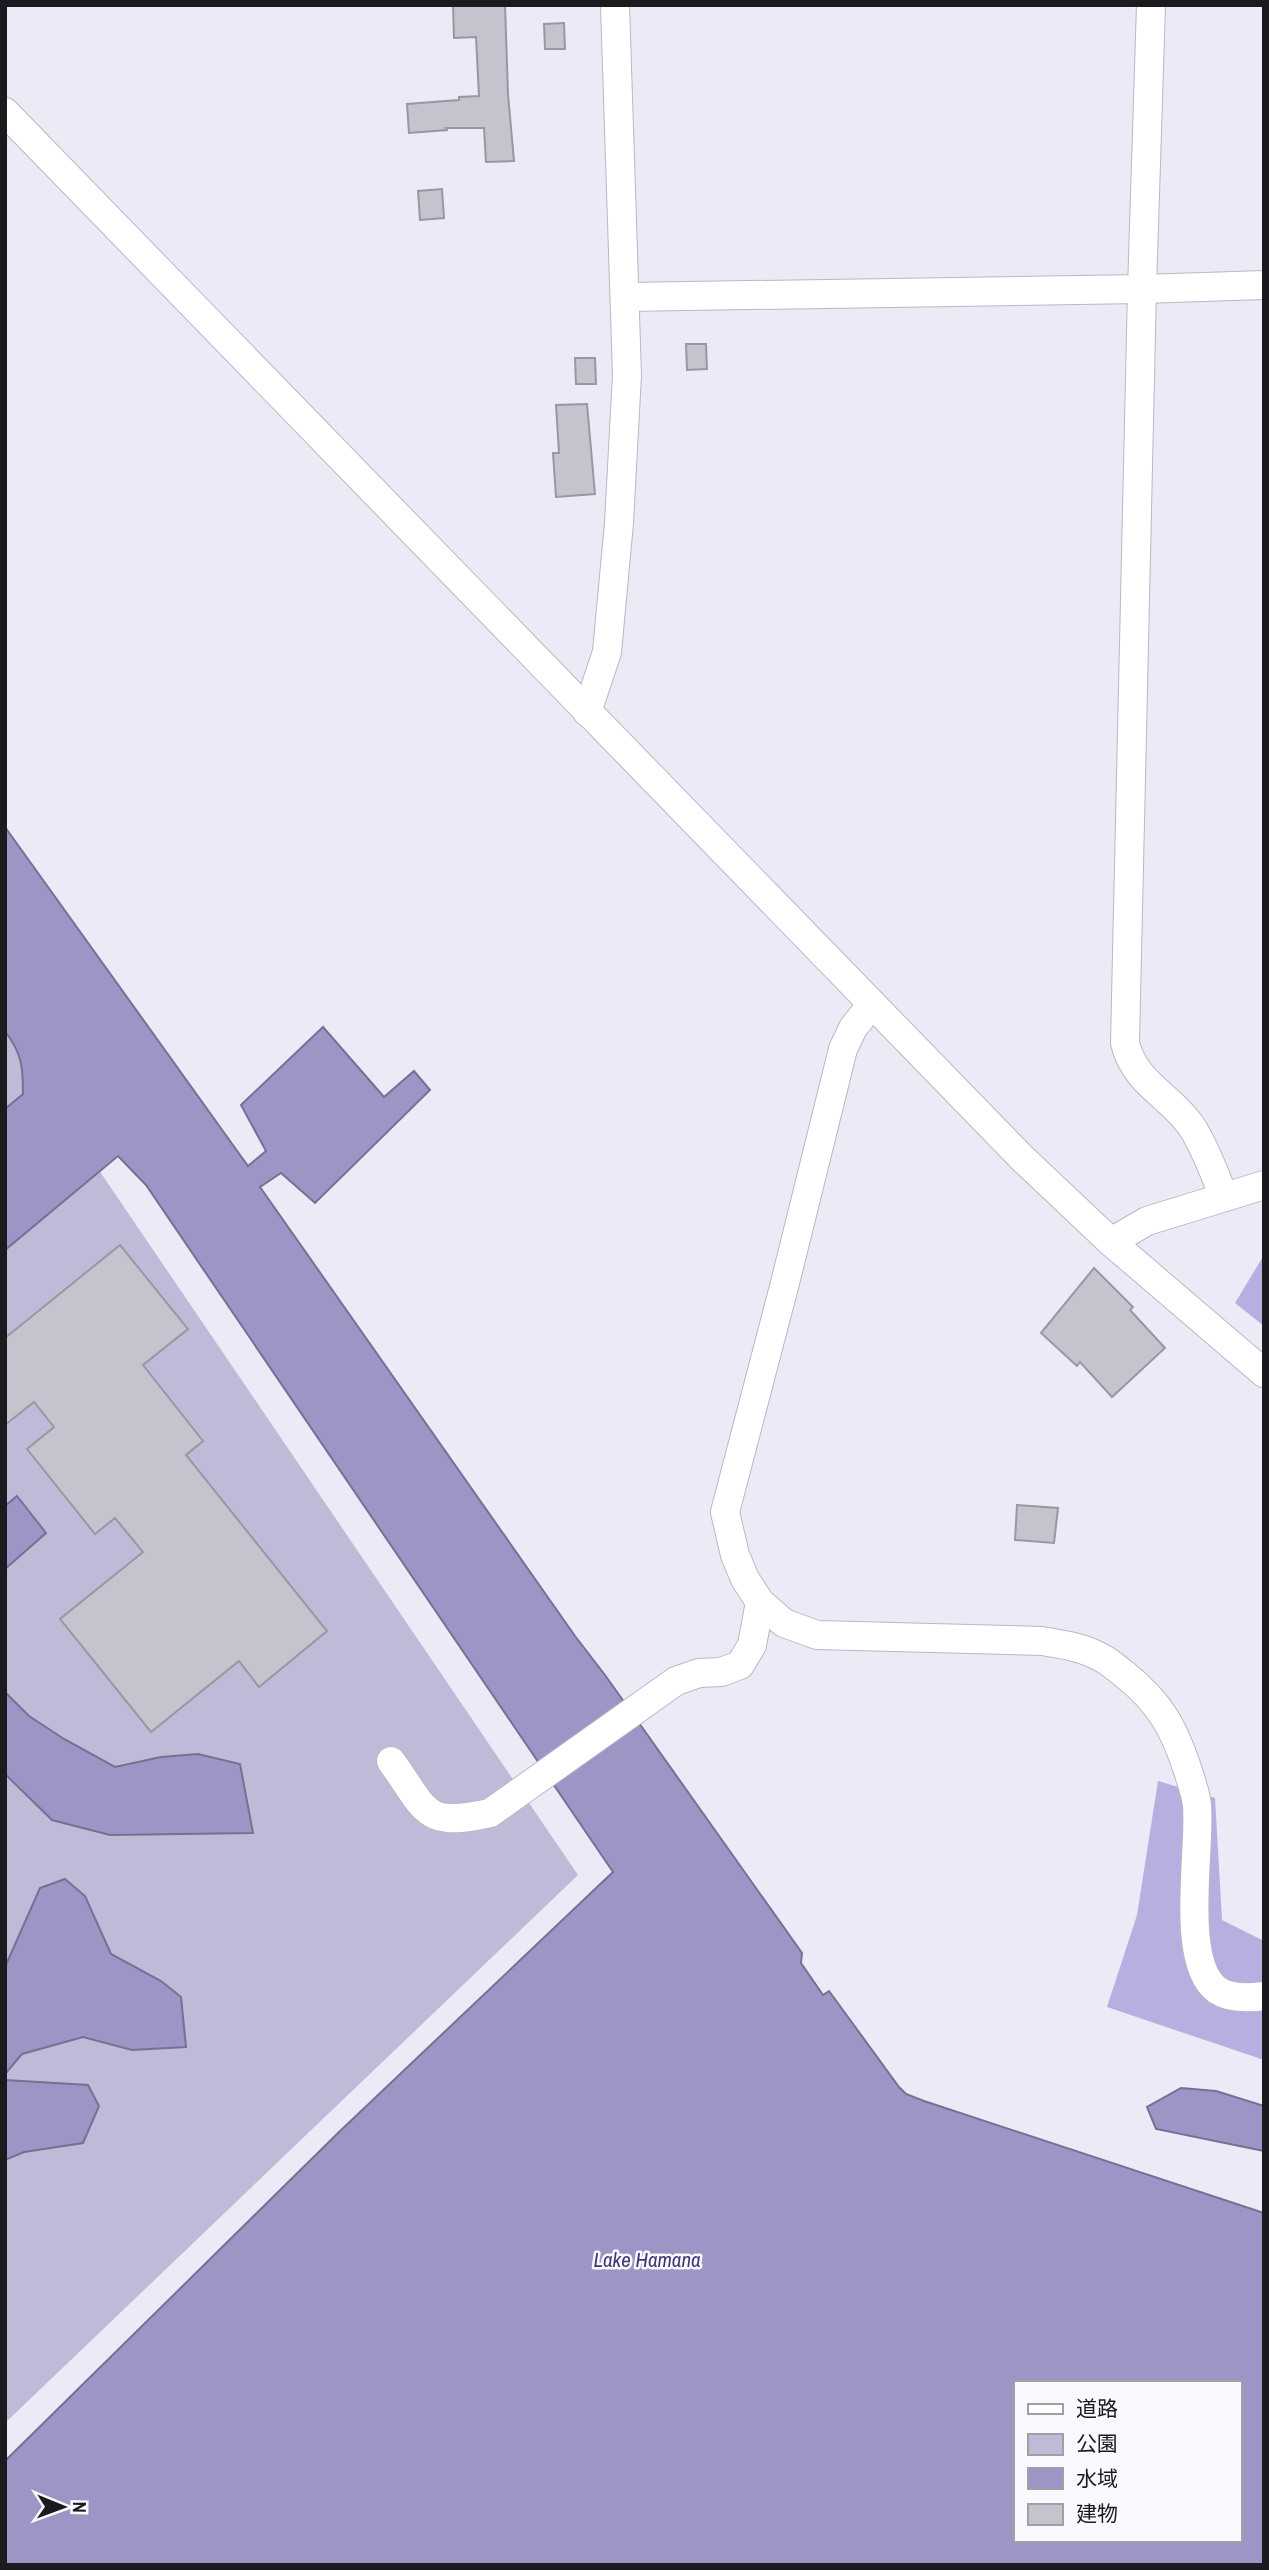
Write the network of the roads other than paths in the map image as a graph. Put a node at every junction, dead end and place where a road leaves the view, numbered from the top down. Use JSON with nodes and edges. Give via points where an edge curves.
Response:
{"nodes":[{"id":1,"x":615,"y":5,"type":"edge"},
{"id":2,"x":1151,"y":5,"type":"edge"},
{"id":3,"x":5,"y":112,"type":"edge"},
{"id":4,"x":1264,"y":285,"type":"edge"},
{"id":5,"x":1142,"y":289,"type":"junction"},
{"id":6,"x":625,"y":297,"type":"junction"},
{"id":7,"x":587,"y":712,"type":"junction"},
{"id":8,"x":872,"y":1004,"type":"junction"},
{"id":9,"x":1264,"y":1185,"type":"edge"},
{"id":10,"x":1224,"y":1197,"type":"junction"},
{"id":11,"x":1111,"y":1242,"type":"junction"},
{"id":12,"x":1264,"y":1373,"type":"edge"},
{"id":13,"x":760,"y":1602,"type":"junction"},
{"id":14,"x":391,"y":1761,"type":"dead end"},
{"id":15,"x":1264,"y":1996,"type":"edge"}],
"edges":[{"from":1,"to":6,"type":"street"},
{"from":2,"to":5,"type":"street"},
{"from":3,"to":7,"type":"street"},
{"from":4,"to":5,"type":"street"},
{"from":5,"to":6,"type":"street"},
{"from":5,"to":10,"type":"street","via":[[1125,1043],[1138,1073],[1191,1125]]},
{"from":6,"to":7,"type":"street","via":[[627,375],[610,626],[607,652]]},
{"from":7,"to":8,"type":"street"},
{"from":8,"to":11,"type":"street","via":[[1021,1158]]},
{"from":8,"to":13,"type":"street","via":[[843,1049],[725,1512],[735,1555]]},
{"from":9,"to":10,"type":"street"},
{"from":10,"to":11,"type":"street","via":[[1147,1222]]},
{"from":11,"to":12,"type":"street"},
{"from":13,"to":14,"type":"street","via":[[752,1645],[740,1665],[676,1681],[490,1813],[462,1819],[429,1813]]},
{"from":13,"to":15,"type":"street","via":[[784,1623],[817,1635],[1042,1641],[1070,1646],[1099,1656],[1142,1688],[1170,1724],[1197,1803],[1197,1955],[1216,1989],[1249,1998]]}]}
